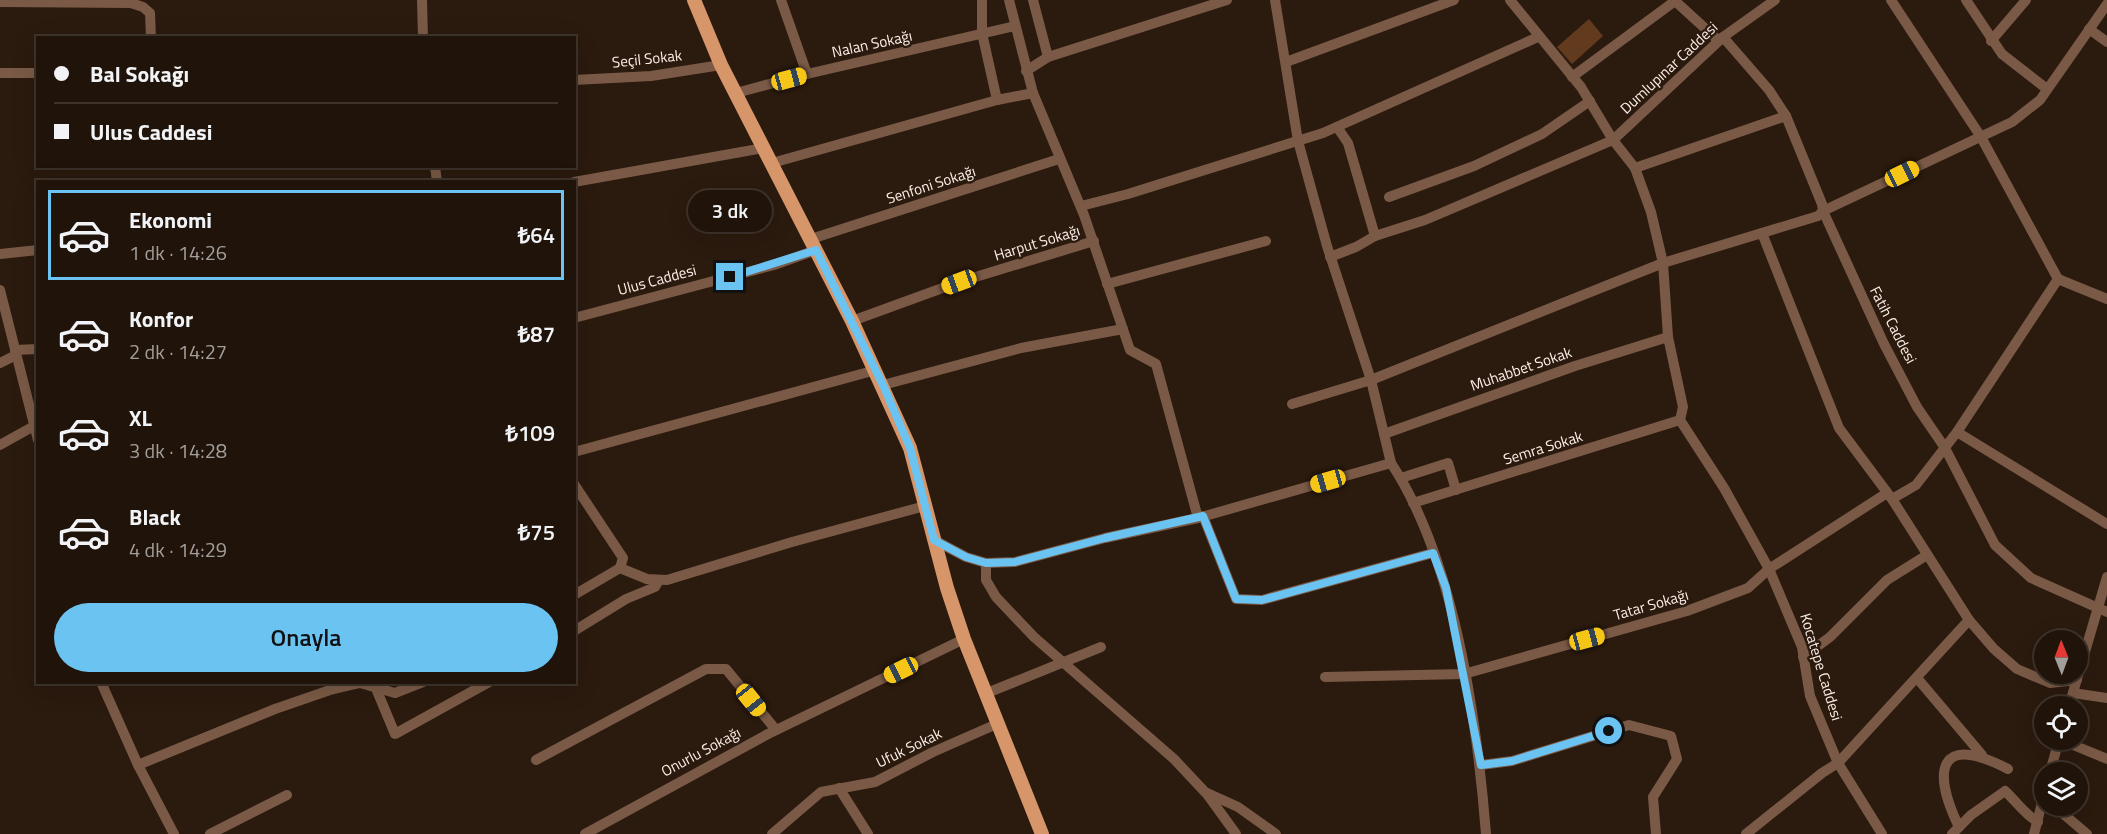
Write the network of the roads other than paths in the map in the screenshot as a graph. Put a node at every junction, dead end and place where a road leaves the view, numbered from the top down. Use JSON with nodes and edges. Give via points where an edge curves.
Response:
{"nodes":[{"id":1,"x":422,"y":0,"type":"edge"},
{"id":2,"x":694,"y":0,"type":"edge"},
{"id":3,"x":781,"y":0,"type":"edge"},
{"id":4,"x":982,"y":0,"type":"edge"},
{"id":5,"x":1009,"y":0,"type":"edge"},
{"id":6,"x":1033,"y":0,"type":"edge"},
{"id":7,"x":1227,"y":0,"type":"edge"},
{"id":8,"x":1275,"y":0,"type":"edge"},
{"id":9,"x":1454,"y":0,"type":"edge"},
{"id":10,"x":1510,"y":0,"type":"edge"},
{"id":11,"x":1775,"y":0,"type":"edge"},
{"id":12,"x":1891,"y":0,"type":"edge"},
{"id":13,"x":1966,"y":0,"type":"edge"},
{"id":14,"x":2026,"y":0,"type":"edge"},
{"id":15,"x":131,"y":1,"type":"edge"},
{"id":16,"x":1675,"y":1,"type":"edge"},
{"id":17,"x":0,"y":2,"type":"edge"},
{"id":18,"x":2107,"y":4,"type":"edge"},
{"id":19,"x":1015,"y":26,"type":"junction"},
{"id":20,"x":2089,"y":29,"type":"junction"},
{"id":21,"x":982,"y":33,"type":"junction"},
{"id":22,"x":151,"y":36,"type":"edge"},
{"id":23,"x":423,"y":36,"type":"edge"},
{"id":24,"x":1538,"y":37,"type":"junction"},
{"id":25,"x":1721,"y":39,"type":"junction"},
{"id":26,"x":1991,"y":41,"type":"junction"},
{"id":27,"x":2107,"y":42,"type":"edge"},
{"id":28,"x":1048,"y":57,"type":"junction"},
{"id":29,"x":1286,"y":62,"type":"junction"},
{"id":30,"x":721,"y":65,"type":"junction"},
{"id":31,"x":1026,"y":71,"type":"junction"},
{"id":32,"x":0,"y":73,"type":"edge"},
{"id":33,"x":36,"y":73,"type":"edge"},
{"id":34,"x":807,"y":74,"type":"junction"},
{"id":35,"x":1572,"y":77,"type":"junction"},
{"id":36,"x":576,"y":80,"type":"edge"},
{"id":37,"x":2047,"y":89,"type":"junction"},
{"id":38,"x":736,"y":93,"type":"junction"},
{"id":39,"x":1033,"y":93,"type":"junction"},
{"id":40,"x":997,"y":100,"type":"junction"},
{"id":41,"x":1590,"y":101,"type":"junction"},
{"id":42,"x":1786,"y":116,"type":"junction"},
{"id":43,"x":1337,"y":127,"type":"junction"},
{"id":44,"x":1981,"y":137,"type":"junction"},
{"id":45,"x":1613,"y":140,"type":"junction"},
{"id":46,"x":1298,"y":141,"type":"junction"},
{"id":47,"x":764,"y":148,"type":"junction"},
{"id":48,"x":1059,"y":159,"type":"junction"},
{"id":49,"x":772,"y":163,"type":"junction"},
{"id":50,"x":1635,"y":168,"type":"junction"},
{"id":51,"x":576,"y":182,"type":"edge"},
{"id":52,"x":1389,"y":197,"type":"dead end"},
{"id":53,"x":1080,"y":206,"type":"junction"},
{"id":54,"x":1822,"y":211,"type":"junction"},
{"id":55,"x":1762,"y":233,"type":"junction"},
{"id":56,"x":1375,"y":236,"type":"junction"},
{"id":57,"x":1266,"y":241,"type":"dead end"},
{"id":58,"x":1094,"y":242,"type":"junction"},
{"id":59,"x":813,"y":244,"type":"junction"},
{"id":60,"x":36,"y":250,"type":"edge"},
{"id":61,"x":0,"y":254,"type":"edge"},
{"id":62,"x":1330,"y":257,"type":"junction"},
{"id":63,"x":1664,"y":263,"type":"junction"},
{"id":64,"x":2058,"y":279,"type":"junction"},
{"id":65,"x":1107,"y":284,"type":"junction"},
{"id":66,"x":1,"y":296,"type":"edge"},
{"id":67,"x":2107,"y":299,"type":"edge"},
{"id":68,"x":576,"y":317,"type":"edge"},
{"id":69,"x":852,"y":321,"type":"junction"},
{"id":70,"x":1123,"y":329,"type":"junction"},
{"id":71,"x":1668,"y":337,"type":"junction"},
{"id":72,"x":36,"y":349,"type":"edge"},
{"id":73,"x":16,"y":352,"type":"junction"},
{"id":74,"x":0,"y":363,"type":"edge"},
{"id":75,"x":876,"y":370,"type":"junction"},
{"id":76,"x":1371,"y":380,"type":"junction"},
{"id":77,"x":883,"y":385,"type":"junction"},
{"id":78,"x":1292,"y":404,"type":"dead end"},
{"id":79,"x":1680,"y":420,"type":"junction"},
{"id":80,"x":34,"y":426,"type":"junction"},
{"id":81,"x":1957,"y":432,"type":"junction"},
{"id":82,"x":36,"y":433,"type":"edge"},
{"id":83,"x":1384,"y":434,"type":"junction"},
{"id":84,"x":0,"y":446,"type":"edge"},
{"id":85,"x":1945,"y":448,"type":"junction"},
{"id":86,"x":576,"y":451,"type":"edge"},
{"id":87,"x":1391,"y":463,"type":"junction"},
{"id":88,"x":1401,"y":478,"type":"junction"},
{"id":89,"x":576,"y":487,"type":"edge"},
{"id":90,"x":1456,"y":490,"type":"junction"},
{"id":91,"x":1889,"y":496,"type":"junction"},
{"id":92,"x":1413,"y":502,"type":"junction"},
{"id":93,"x":925,"y":506,"type":"junction"},
{"id":94,"x":1201,"y":517,"type":"junction"},
{"id":95,"x":2107,"y":524,"type":"edge"},
{"id":96,"x":934,"y":540,"type":"junction"},
{"id":97,"x":1433,"y":553,"type":"junction"},
{"id":98,"x":1927,"y":555,"type":"junction"},
{"id":99,"x":986,"y":563,"type":"junction"},
{"id":100,"x":620,"y":568,"type":"junction"},
{"id":101,"x":1769,"y":569,"type":"junction"},
{"id":102,"x":2107,"y":578,"type":"edge"},
{"id":103,"x":659,"y":580,"type":"junction"},
{"id":104,"x":576,"y":594,"type":"edge"},
{"id":105,"x":2102,"y":610,"type":"edge"},
{"id":106,"x":1969,"y":620,"type":"junction"},
{"id":107,"x":576,"y":630,"type":"edge"},
{"id":108,"x":964,"y":639,"type":"junction"},
{"id":109,"x":1101,"y":647,"type":"dead end"},
{"id":110,"x":2088,"y":649,"type":"edge"},
{"id":111,"x":1803,"y":657,"type":"junction"},
{"id":112,"x":1062,"y":662,"type":"junction"},
{"id":113,"x":1464,"y":674,"type":"junction"},
{"id":114,"x":2034,"y":676,"type":"edge"},
{"id":115,"x":1325,"y":677,"type":"dead end"},
{"id":116,"x":1917,"y":678,"type":"junction"},
{"id":117,"x":105,"y":684,"type":"edge"},
{"id":118,"x":356,"y":684,"type":"edge"},
{"id":119,"x":418,"y":684,"type":"edge"},
{"id":120,"x":485,"y":684,"type":"edge"},
{"id":121,"x":2076,"y":684,"type":"edge"},
{"id":122,"x":375,"y":686,"type":"edge"},
{"id":123,"x":987,"y":693,"type":"junction"},
{"id":124,"x":2073,"y":693,"type":"junction"},
{"id":125,"x":2072,"y":696,"type":"edge"},
{"id":126,"x":2107,"y":698,"type":"edge"},
{"id":127,"x":999,"y":723,"type":"junction"},
{"id":128,"x":776,"y":730,"type":"junction"},
{"id":129,"x":2085,"y":750,"type":"edge"},
{"id":130,"x":1982,"y":755,"type":"junction"},
{"id":131,"x":2107,"y":759,"type":"edge"},
{"id":132,"x":536,"y":760,"type":"dead end"},
{"id":133,"x":1838,"y":763,"type":"junction"},
{"id":134,"x":138,"y":765,"type":"junction"},
{"id":135,"x":1481,"y":765,"type":"junction"},
{"id":136,"x":2008,"y":769,"type":"dead end"},
{"id":137,"x":839,"y":788,"type":"junction"},
{"id":138,"x":1205,"y":792,"type":"junction"},
{"id":139,"x":286,"y":795,"type":"dead end"},
{"id":140,"x":2039,"y":816,"type":"edge"},
{"id":141,"x":2066,"y":816,"type":"edge"},
{"id":142,"x":2038,"y":822,"type":"junction"},
{"id":143,"x":1955,"y":831,"type":"edge"},
{"id":144,"x":1750,"y":833,"type":"edge"},
{"id":145,"x":174,"y":834,"type":"edge"},
{"id":146,"x":210,"y":834,"type":"edge"},
{"id":147,"x":585,"y":834,"type":"edge"},
{"id":148,"x":772,"y":834,"type":"edge"},
{"id":149,"x":868,"y":834,"type":"edge"},
{"id":150,"x":1041,"y":834,"type":"edge"},
{"id":151,"x":1236,"y":834,"type":"edge"},
{"id":152,"x":1276,"y":834,"type":"edge"},
{"id":153,"x":1486,"y":834,"type":"edge"},
{"id":154,"x":1656,"y":834,"type":"edge"},
{"id":155,"x":1882,"y":834,"type":"edge"},
{"id":156,"x":2034,"y":834,"type":"edge"},
{"id":157,"x":2087,"y":834,"type":"edge"}],
"edges":[{"from":1,"to":23,"type":"street"},
{"from":2,"to":30,"type":"main road"},
{"from":3,"to":34,"type":"street"},
{"from":4,"to":21,"type":"street"},
{"from":5,"to":19,"type":"street"},
{"from":6,"to":28,"type":"street"},
{"from":7,"to":28,"type":"street"},
{"from":8,"to":29,"type":"street"},
{"from":9,"to":29,"type":"street"},
{"from":10,"to":24,"type":"street"},
{"from":11,"to":25,"type":"street","name":"Dumlupınar Caddesi"},
{"from":12,"to":44,"type":"street"},
{"from":13,"to":26,"type":"street"},
{"from":14,"to":26,"type":"street"},
{"from":15,"to":17,"type":"street"},
{"from":15,"to":22,"type":"street","via":[[150,13]]},
{"from":16,"to":25,"type":"street","name":"Fatih Caddesi"},
{"from":16,"to":35,"type":"street"},
{"from":18,"to":20,"type":"street"},
{"from":19,"to":21,"type":"street","name":"Nalan Sokağı"},
{"from":19,"to":31,"type":"street"},
{"from":20,"to":27,"type":"street"},
{"from":20,"to":37,"type":"street"},
{"from":21,"to":34,"type":"street","name":"Nalan Sokağı"},
{"from":21,"to":40,"type":"street"},
{"from":24,"to":35,"type":"street"},
{"from":24,"to":43,"type":"street"},
{"from":25,"to":42,"type":"street","name":"Fatih Caddesi","via":[[1769,90]]},
{"from":25,"to":45,"type":"street","name":"Dumlupınar Caddesi"},
{"from":26,"to":37,"type":"street"},
{"from":28,"to":31,"type":"street"},
{"from":29,"to":46,"type":"street"},
{"from":30,"to":36,"type":"street","name":"Seçil Sokak","via":[[651,76]]},
{"from":30,"to":38,"type":"main road"},
{"from":31,"to":39,"type":"street"},
{"from":32,"to":33,"type":"street"},
{"from":34,"to":38,"type":"street","name":"Nalan Sokağı"},
{"from":35,"to":41,"type":"street"},
{"from":37,"to":44,"type":"street","via":[[2040,100],[2012,122]]},
{"from":38,"to":47,"type":"main road"},
{"from":39,"to":40,"type":"street"},
{"from":39,"to":48,"type":"street"},
{"from":40,"to":49,"type":"street"},
{"from":41,"to":45,"type":"street"},
{"from":41,"to":52,"type":"street","via":[[1542,134],[1474,166]]},
{"from":42,"to":50,"type":"street"},
{"from":42,"to":54,"type":"street","name":"Fatih Caddesi"},
{"from":43,"to":46,"type":"street"},
{"from":43,"to":56,"type":"street","via":[[1348,143]]},
{"from":44,"to":54,"type":"street"},
{"from":44,"to":64,"type":"street"},
{"from":45,"to":50,"type":"street"},
{"from":45,"to":56,"type":"street","name":"Dumlupınar Caddesi","via":[[1425,220]]},
{"from":46,"to":53,"type":"street"},
{"from":46,"to":62,"type":"street"},
{"from":47,"to":49,"type":"main road"},
{"from":47,"to":51,"type":"street"},
{"from":48,"to":53,"type":"street"},
{"from":48,"to":59,"type":"street","name":"Senfoni Sokağı"},
{"from":49,"to":59,"type":"main road"},
{"from":50,"to":63,"type":"street"},
{"from":53,"to":58,"type":"street"},
{"from":54,"to":55,"type":"street","via":[[1818,216]]},
{"from":54,"to":85,"type":"street","name":"Fatih Caddesi","via":[[1884,344],[1917,407]]},
{"from":55,"to":63,"type":"street"},
{"from":55,"to":91,"type":"street","via":[[1839,428]]},
{"from":56,"to":62,"type":"street","name":"Dumlupınar Caddesi"},
{"from":57,"to":65,"type":"street"},
{"from":58,"to":65,"type":"street"},
{"from":58,"to":69,"type":"street","name":"Harput Sokağı","via":[[959,282]]},
{"from":59,"to":68,"type":"street","name":"Ulus Caddesi","via":[[774,265]]},
{"from":59,"to":69,"type":"main road"},
{"from":60,"to":61,"type":"street"},
{"from":62,"to":76,"type":"street"},
{"from":63,"to":71,"type":"street"},
{"from":63,"to":76,"type":"street"},
{"from":64,"to":67,"type":"street"},
{"from":64,"to":81,"type":"street","name":"Tatar Sokağı"},
{"from":65,"to":70,"type":"street"},
{"from":66,"to":73,"type":"street"},
{"from":69,"to":75,"type":"main road"},
{"from":70,"to":77,"type":"street","via":[[1022,348]]},
{"from":70,"to":94,"type":"street","via":[[1130,350],[1156,364]]},
{"from":71,"to":79,"type":"street","via":[[1683,408]]},
{"from":71,"to":83,"type":"street","name":"Muhabbet Sokak"},
{"from":72,"to":73,"type":"street"},
{"from":73,"to":74,"type":"street"},
{"from":73,"to":80,"type":"street"},
{"from":75,"to":77,"type":"main road"},
{"from":75,"to":86,"type":"street"},
{"from":76,"to":78,"type":"street"},
{"from":76,"to":83,"type":"street"},
{"from":77,"to":93,"type":"main road","via":[[910,448]]},
{"from":79,"to":90,"type":"street","name":"Semra Sokak"},
{"from":79,"to":101,"type":"street","name":"Kocatepe Caddesi"},
{"from":80,"to":82,"type":"street"},
{"from":80,"to":84,"type":"street"},
{"from":81,"to":85,"type":"street","name":"Tatar Sokağı"},
{"from":81,"to":95,"type":"street"},
{"from":83,"to":87,"type":"street"},
{"from":85,"to":91,"type":"street","name":"Tatar Sokağı","via":[[1916,485]]},
{"from":85,"to":105,"type":"street","name":"Fatih Caddesi","via":[[1995,545],[2031,578]]},
{"from":87,"to":88,"type":"street"},
{"from":87,"to":94,"type":"street"},
{"from":88,"to":90,"type":"street","via":[[1448,463]]},
{"from":88,"to":92,"type":"street"},
{"from":89,"to":100,"type":"street","via":[[623,558]]},
{"from":90,"to":92,"type":"street","name":"Semra Sokak"},
{"from":91,"to":98,"type":"street"},
{"from":91,"to":101,"type":"street","name":"Tatar Sokağı"},
{"from":92,"to":97,"type":"street"},
{"from":93,"to":96,"type":"main road"},
{"from":93,"to":103,"type":"street"},
{"from":94,"to":97,"type":"street","via":[[1236,599],[1262,600]]},
{"from":94,"to":99,"type":"street","via":[[1015,562]]},
{"from":96,"to":99,"type":"street"},
{"from":96,"to":108,"type":"main road"},
{"from":97,"to":113,"type":"street","via":[[1446,588]]},
{"from":98,"to":106,"type":"street"},
{"from":98,"to":111,"type":"street","via":[[1887,580],[1830,637]]},
{"from":99,"to":112,"type":"street","via":[[986,580],[996,597]]},
{"from":100,"to":103,"type":"street"},
{"from":100,"to":104,"type":"street"},
{"from":101,"to":111,"type":"street","name":"Kocatepe Caddesi"},
{"from":101,"to":113,"type":"street","name":"Tatar Sokağı","via":[[1748,588],[1727,598]]},
{"from":102,"to":105,"type":"street"},
{"from":103,"to":107,"type":"street","via":[[655,587],[626,599]]},
{"from":105,"to":110,"type":"street"},
{"from":106,"to":114,"type":"street","via":[[1994,649],[2018,669]]},
{"from":106,"to":116,"type":"street"},
{"from":108,"to":123,"type":"main road"},
{"from":108,"to":128,"type":"street","name":"Onurlu Sokağı"},
{"from":109,"to":112,"type":"street"},
{"from":111,"to":133,"type":"street","name":"Kocatepe Caddesi","via":[[1810,696]]},
{"from":112,"to":123,"type":"street"},
{"from":112,"to":138,"type":"street","via":[[1174,759]]},
{"from":113,"to":115,"type":"street","name":"Tatar Sokağı"},
{"from":113,"to":135,"type":"street"},
{"from":116,"to":130,"type":"street"},
{"from":116,"to":133,"type":"street"},
{"from":117,"to":134,"type":"street"},
{"from":118,"to":134,"type":"street","via":[[275,709]]},
{"from":119,"to":122,"type":"street","via":[[395,693]]},
{"from":120,"to":122,"type":"street","via":[[395,734]]},
{"from":121,"to":124,"type":"street"},
{"from":123,"to":127,"type":"main road"},
{"from":124,"to":125,"type":"street"},
{"from":124,"to":126,"type":"street"},
{"from":127,"to":137,"type":"street","name":"Ufuk Sokak","via":[[875,782]]},
{"from":127,"to":150,"type":"main road"},
{"from":128,"to":132,"type":"street","via":[[726,669],[706,669]]},
{"from":128,"to":147,"type":"street","name":"Onurlu Sokağı"},
{"from":129,"to":131,"type":"street"},
{"from":130,"to":136,"type":"street"},
{"from":130,"to":143,"type":"street","via":[[1970,753],[1951,759],[1942,768]]},
{"from":133,"to":144,"type":"street"},
{"from":133,"to":155,"type":"street","name":"Kocatepe Caddesi"},
{"from":134,"to":145,"type":"street"},
{"from":135,"to":153,"type":"street"},
{"from":135,"to":154,"type":"street","via":[[1512,761],[1629,724],[1671,736],[1677,759],[1653,797]]},
{"from":137,"to":148,"type":"street","name":"Ufuk Sokak","via":[[821,792]]},
{"from":137,"to":149,"type":"street"},
{"from":138,"to":151,"type":"street"},
{"from":138,"to":152,"type":"street","via":[[1238,807]]},
{"from":139,"to":146,"type":"street"},
{"from":140,"to":142,"type":"street"},
{"from":141,"to":157,"type":"street"},
{"from":142,"to":143,"type":"street","via":[[2025,814],[2005,791]]},
{"from":142,"to":156,"type":"street"}]}
